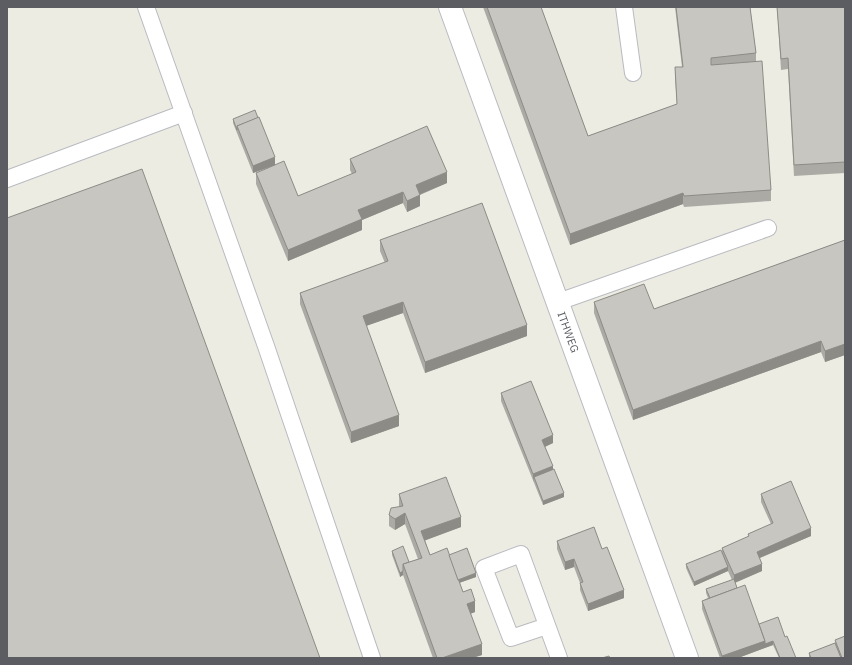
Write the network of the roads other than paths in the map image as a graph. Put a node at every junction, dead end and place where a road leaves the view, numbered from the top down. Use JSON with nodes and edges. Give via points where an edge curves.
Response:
{"nodes":[{"id":1,"x":146,"y":7,"type":"edge"},
{"id":2,"x":450,"y":7,"type":"edge"},
{"id":3,"x":624,"y":7,"type":"edge"},
{"id":4,"x":633,"y":73,"type":"dead end"},
{"id":5,"x":184,"y":112,"type":"junction"},
{"id":6,"x":7,"y":179,"type":"edge"},
{"id":7,"x":768,"y":228,"type":"dead end"},
{"id":8,"x":558,"y":302,"type":"junction"},
{"id":9,"x":547,"y":626,"type":"junction"},
{"id":10,"x":372,"y":658,"type":"edge"},
{"id":11,"x":559,"y":658,"type":"edge"},
{"id":12,"x":687,"y":658,"type":"edge"}],
"edges":[{"from":1,"to":5,"type":"lane"},
{"from":2,"to":8,"type":"street","name":"ITHWEG"},
{"from":3,"to":4,"type":"lane"},
{"from":5,"to":6,"type":"lane"},
{"from":5,"to":10,"type":"lane"},
{"from":7,"to":8,"type":"lane"},
{"from":8,"to":12,"type":"street","name":"ITHWEG"},
{"from":9,"to":9,"type":"lane","via":[[521,554],[484,568],[511,638]]},
{"from":9,"to":11,"type":"lane"}]}
